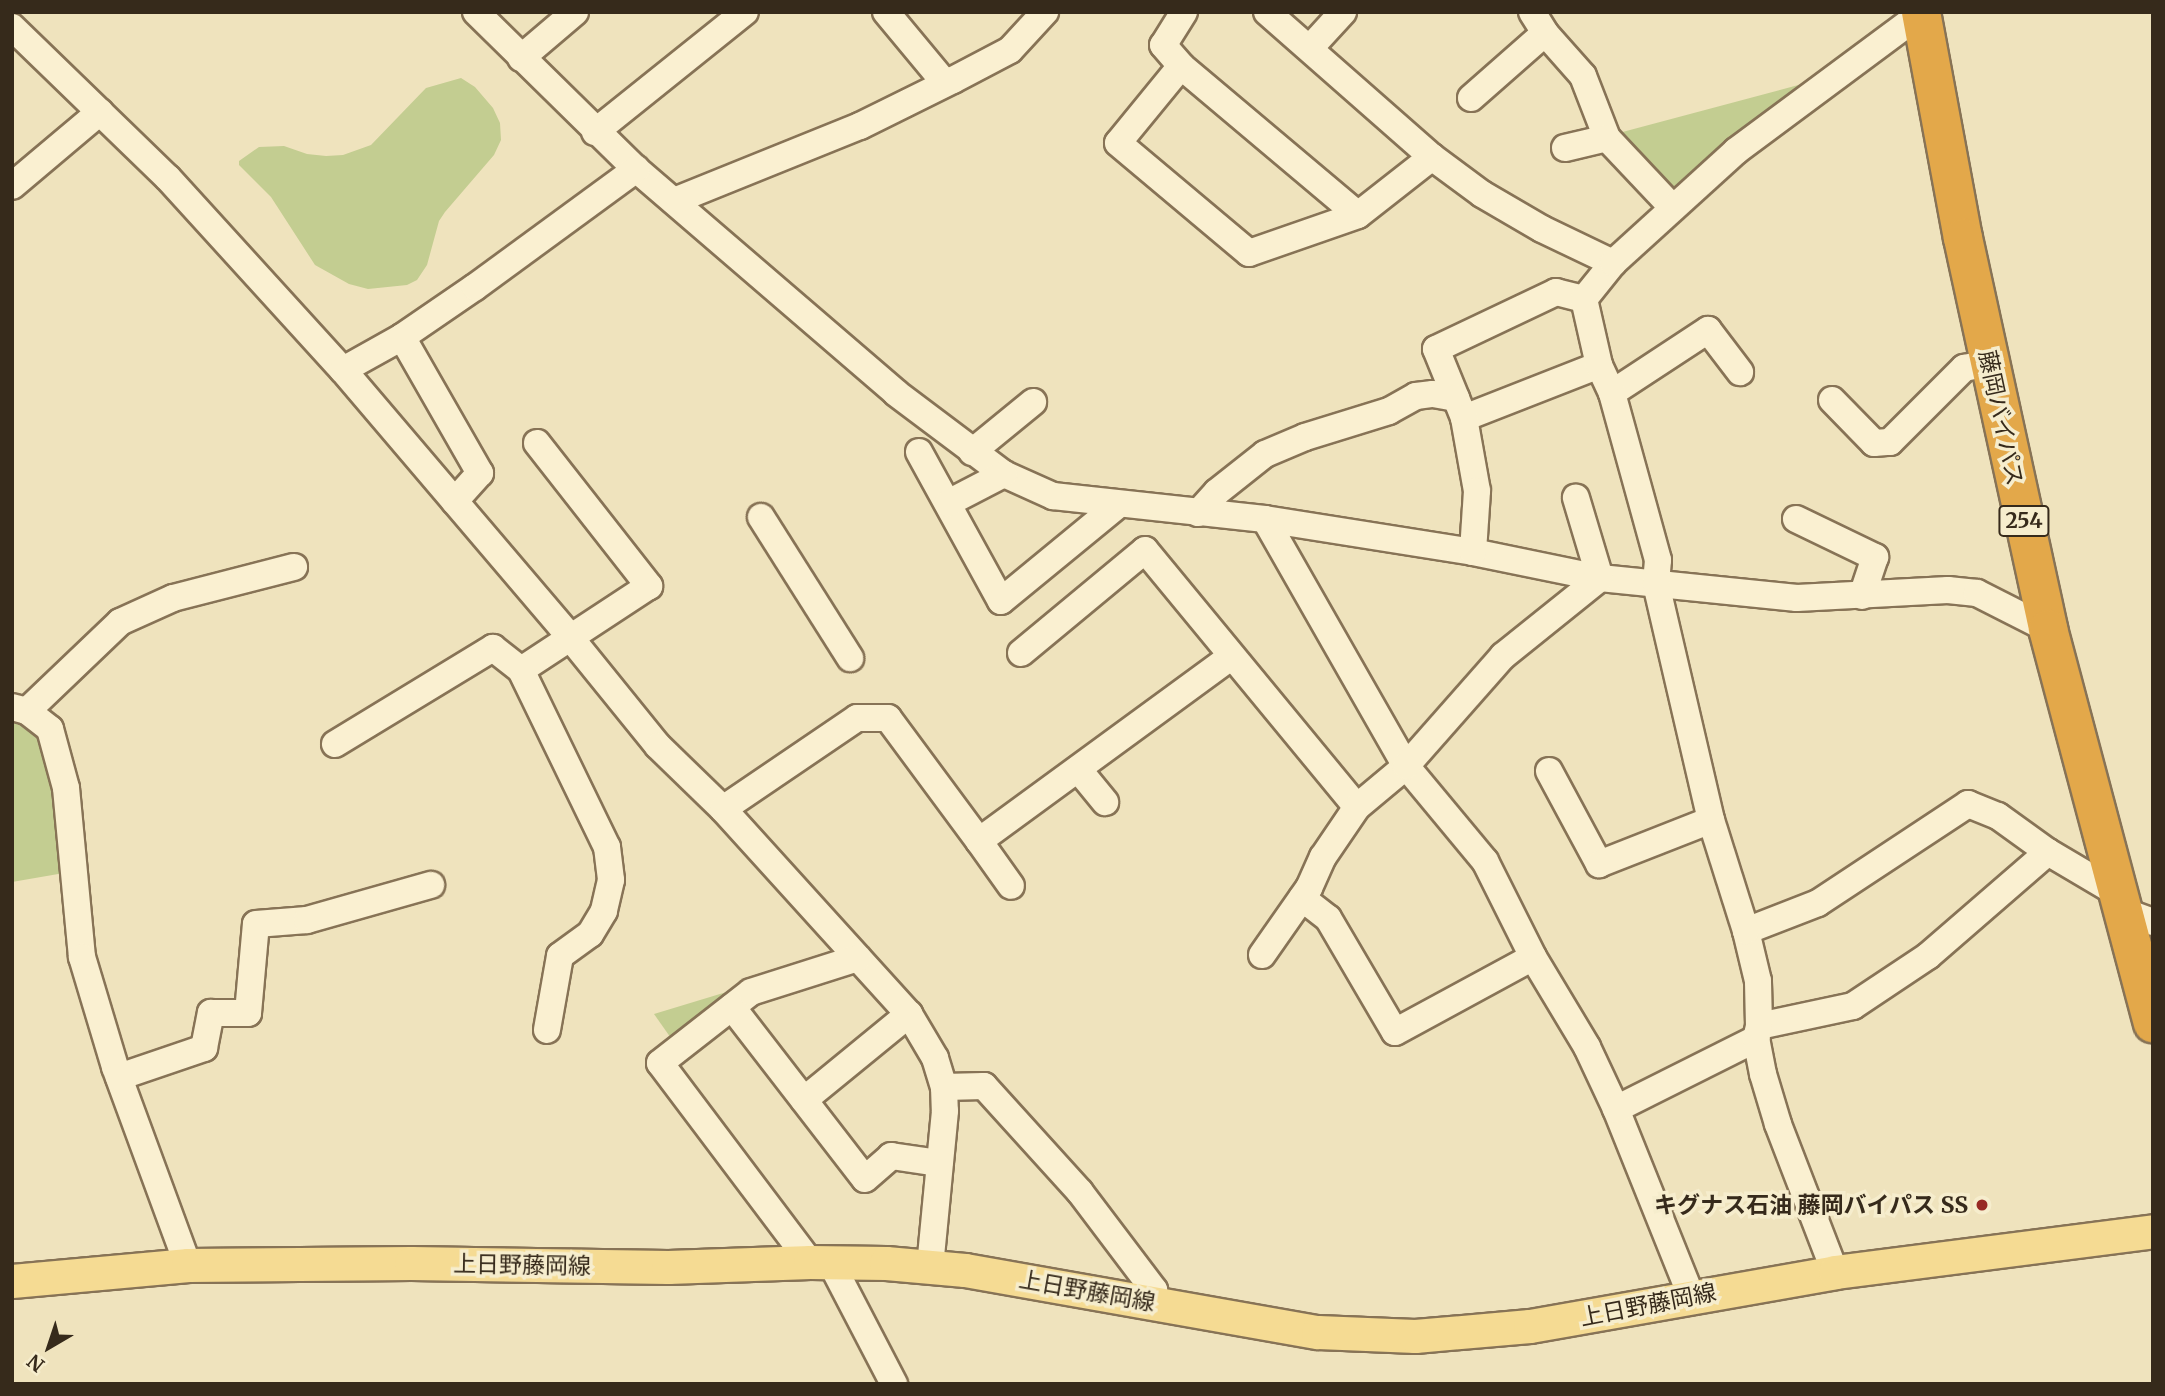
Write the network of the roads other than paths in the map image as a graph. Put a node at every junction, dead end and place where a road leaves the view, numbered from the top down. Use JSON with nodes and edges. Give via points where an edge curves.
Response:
{"nodes":[{"id":1,"x":476,"y":12,"type":"edge"},
{"id":2,"x":575,"y":12,"type":"edge"},
{"id":3,"x":745,"y":12,"type":"edge"},
{"id":4,"x":886,"y":12,"type":"edge"},
{"id":5,"x":1045,"y":12,"type":"edge"},
{"id":6,"x":1184,"y":12,"type":"edge"},
{"id":7,"x":1267,"y":12,"type":"edge"},
{"id":8,"x":1343,"y":12,"type":"edge"},
{"id":9,"x":1921,"y":13,"type":"edge"},
{"id":10,"x":1538,"y":23,"type":"edge"},
{"id":11,"x":12,"y":27,"type":"edge"},
{"id":12,"x":1310,"y":48,"type":"junction"},
{"id":13,"x":521,"y":58,"type":"junction"},
{"id":14,"x":1181,"y":66,"type":"junction"},
{"id":15,"x":945,"y":83,"type":"junction"},
{"id":16,"x":1471,"y":98,"type":"dead end"},
{"id":17,"x":100,"y":112,"type":"junction"},
{"id":18,"x":595,"y":132,"type":"junction"},
{"id":19,"x":1607,"y":138,"type":"junction"},
{"id":20,"x":1565,"y":148,"type":"dead end"},
{"id":21,"x":1432,"y":158,"type":"junction"},
{"id":22,"x":636,"y":169,"type":"junction"},
{"id":23,"x":12,"y":186,"type":"edge"},
{"id":24,"x":674,"y":201,"type":"junction"},
{"id":25,"x":1672,"y":208,"type":"junction"},
{"id":26,"x":1358,"y":215,"type":"junction"},
{"id":27,"x":1613,"y":263,"type":"junction"},
{"id":28,"x":1584,"y":299,"type":"junction"},
{"id":29,"x":402,"y":337,"type":"junction"},
{"id":30,"x":1989,"y":363,"type":"junction"},
{"id":31,"x":1599,"y":365,"type":"junction"},
{"id":32,"x":343,"y":370,"type":"junction"},
{"id":33,"x":1740,"y":372,"type":"dead end"},
{"id":34,"x":1612,"y":393,"type":"junction"},
{"id":35,"x":1832,"y":400,"type":"dead end"},
{"id":36,"x":1033,"y":402,"type":"dead end"},
{"id":37,"x":1460,"y":408,"type":"junction"},
{"id":38,"x":537,"y":443,"type":"dead end"},
{"id":39,"x":919,"y":452,"type":"dead end"},
{"id":40,"x":972,"y":452,"type":"junction"},
{"id":41,"x":1004,"y":474,"type":"junction"},
{"id":42,"x":1576,"y":498,"type":"dead end"},
{"id":43,"x":455,"y":502,"type":"junction"},
{"id":44,"x":948,"y":503,"type":"junction"},
{"id":45,"x":1119,"y":504,"type":"junction"},
{"id":46,"x":1198,"y":513,"type":"junction"},
{"id":47,"x":761,"y":517,"type":"dead end"},
{"id":48,"x":1265,"y":519,"type":"junction"},
{"id":49,"x":1796,"y":519,"type":"dead end"},
{"id":50,"x":1473,"y":552,"type":"junction"},
{"id":51,"x":294,"y":567,"type":"dead end"},
{"id":52,"x":1601,"y":578,"type":"junction"},
{"id":53,"x":1656,"y":583,"type":"junction"},
{"id":54,"x":1862,"y":596,"type":"junction"},
{"id":55,"x":2048,"y":629,"type":"junction"},
{"id":56,"x":569,"y":636,"type":"junction"},
{"id":57,"x":1021,"y":653,"type":"dead end"},
{"id":58,"x":1233,"y":656,"type":"junction"},
{"id":59,"x":850,"y":658,"type":"dead end"},
{"id":60,"x":521,"y":670,"type":"junction"},
{"id":61,"x":20,"y":709,"type":"edge"},
{"id":62,"x":335,"y":744,"type":"dead end"},
{"id":63,"x":1406,"y":766,"type":"junction"},
{"id":64,"x":1078,"y":769,"type":"junction"},
{"id":65,"x":1549,"y":771,"type":"dead end"},
{"id":66,"x":1105,"y":802,"type":"dead end"},
{"id":67,"x":1357,"y":807,"type":"junction"},
{"id":68,"x":723,"y":810,"type":"junction"},
{"id":69,"x":1711,"y":820,"type":"junction"},
{"id":70,"x":979,"y":841,"type":"junction"},
{"id":71,"x":2048,"y":852,"type":"junction"},
{"id":72,"x":431,"y":885,"type":"dead end"},
{"id":73,"x":1011,"y":886,"type":"dead end"},
{"id":74,"x":1302,"y":898,"type":"junction"},
{"id":75,"x":2131,"y":909,"type":"edge"},
{"id":76,"x":1746,"y":931,"type":"junction"},
{"id":77,"x":1262,"y":955,"type":"dead end"},
{"id":78,"x":1533,"y":957,"type":"junction"},
{"id":79,"x":859,"y":958,"type":"junction"},
{"id":80,"x":732,"y":1007,"type":"junction"},
{"id":81,"x":909,"y":1014,"type":"junction"},
{"id":82,"x":2153,"y":1023,"type":"edge"},
{"id":83,"x":547,"y":1030,"type":"dead end"},
{"id":84,"x":1758,"y":1033,"type":"junction"},
{"id":85,"x":119,"y":1077,"type":"junction"},
{"id":86,"x":944,"y":1087,"type":"junction"},
{"id":87,"x":804,"y":1100,"type":"junction"},
{"id":88,"x":1616,"y":1109,"type":"junction"},
{"id":89,"x":939,"y":1163,"type":"junction"},
{"id":90,"x":2153,"y":1231,"type":"edge"},
{"id":91,"x":820,"y":1261,"type":"junction"},
{"id":92,"x":188,"y":1265,"type":"junction"},
{"id":93,"x":930,"y":1267,"type":"junction"},
{"id":94,"x":1835,"y":1272,"type":"junction"},
{"id":95,"x":12,"y":1281,"type":"edge"},
{"id":96,"x":1690,"y":1296,"type":"junction"},
{"id":97,"x":1154,"y":1303,"type":"junction"},
{"id":98,"x":894,"y":1384,"type":"edge"}],
"edges":[{"from":1,"to":13,"type":"street"},
{"from":2,"to":13,"type":"street"},
{"from":3,"to":18,"type":"street"},
{"from":4,"to":15,"type":"street"},
{"from":5,"to":15,"type":"street","via":[[1010,50]]},
{"from":6,"to":14,"type":"street","via":[[1163,45]]},
{"from":7,"to":12,"type":"street"},
{"from":8,"to":12,"type":"street"},
{"from":9,"to":25,"type":"street","via":[[1736,151]]},
{"from":9,"to":30,"type":"highway","name":"藤岡バイパス","number":"254"},
{"from":10,"to":16,"type":"street"},
{"from":10,"to":19,"type":"street","via":[[1583,76]]},
{"from":11,"to":17,"type":"street"},
{"from":12,"to":21,"type":"street"},
{"from":13,"to":18,"type":"street"},
{"from":14,"to":26,"type":"street"},
{"from":14,"to":26,"type":"street","via":[[1118,143],[1249,253]]},
{"from":15,"to":24,"type":"street","via":[[860,126]]},
{"from":17,"to":23,"type":"street"},
{"from":17,"to":32,"type":"street","via":[[168,178]]},
{"from":18,"to":22,"type":"street"},
{"from":19,"to":20,"type":"street"},
{"from":19,"to":25,"type":"street"},
{"from":21,"to":26,"type":"street"},
{"from":21,"to":27,"type":"street","via":[[1492,200]]},
{"from":22,"to":24,"type":"street"},
{"from":22,"to":29,"type":"street"},
{"from":24,"to":40,"type":"street"},
{"from":25,"to":27,"type":"street"},
{"from":27,"to":28,"type":"street"},
{"from":28,"to":31,"type":"street"},
{"from":28,"to":37,"type":"street","via":[[1556,292],[1436,348]]},
{"from":29,"to":32,"type":"street"},
{"from":29,"to":43,"type":"street","via":[[480,473]]},
{"from":30,"to":35,"type":"street","via":[[1964,369],[1890,442],[1874,443]]},
{"from":30,"to":55,"type":"highway","name":"藤岡バイパス","number":"254"},
{"from":31,"to":34,"type":"street"},
{"from":31,"to":37,"type":"street"},
{"from":32,"to":43,"type":"street"},
{"from":33,"to":34,"type":"street","via":[[1708,330]]},
{"from":34,"to":53,"type":"street","via":[[1658,560]]},
{"from":36,"to":40,"type":"street"},
{"from":37,"to":46,"type":"street","via":[[1433,394],[1416,396],[1390,411],[1305,437],[1265,454]]},
{"from":37,"to":50,"type":"street","via":[[1477,491]]},
{"from":38,"to":56,"type":"street","via":[[649,586]]},
{"from":39,"to":44,"type":"street"},
{"from":40,"to":41,"type":"street"},
{"from":41,"to":44,"type":"street"},
{"from":41,"to":45,"type":"street","via":[[1053,496]]},
{"from":42,"to":52,"type":"street"},
{"from":43,"to":56,"type":"street"},
{"from":44,"to":45,"type":"street","via":[[1001,601]]},
{"from":45,"to":46,"type":"street"},
{"from":46,"to":48,"type":"street"},
{"from":47,"to":59,"type":"street"},
{"from":48,"to":50,"type":"street"},
{"from":48,"to":63,"type":"street"},
{"from":49,"to":54,"type":"street","via":[[1875,557]]},
{"from":50,"to":52,"type":"street"},
{"from":51,"to":61,"type":"street","via":[[173,598],[120,622]]},
{"from":52,"to":53,"type":"street"},
{"from":52,"to":63,"type":"street","via":[[1503,656]]},
{"from":53,"to":54,"type":"street","via":[[1797,598]]},
{"from":53,"to":69,"type":"street"},
{"from":54,"to":55,"type":"street","via":[[1948,590],[1977,593]]},
{"from":55,"to":75,"type":"highway","name":"藤岡バイパス","number":"254"},
{"from":56,"to":60,"type":"street"},
{"from":56,"to":68,"type":"street","via":[[657,747]]},
{"from":57,"to":58,"type":"street","via":[[1145,550]]},
{"from":58,"to":64,"type":"street"},
{"from":58,"to":67,"type":"street"},
{"from":60,"to":62,"type":"street","via":[[493,648]]},
{"from":60,"to":83,"type":"street","via":[[607,847],[611,880],[604,911],[590,933],[560,956]]},
{"from":61,"to":85,"type":"street","via":[[50,729],[66,788],[82,957]]},
{"from":63,"to":67,"type":"street"},
{"from":63,"to":78,"type":"street","via":[[1485,861]]},
{"from":64,"to":66,"type":"street"},
{"from":64,"to":70,"type":"street"},
{"from":65,"to":69,"type":"street","via":[[1599,864]]},
{"from":67,"to":74,"type":"street"},
{"from":68,"to":70,"type":"street","via":[[857,718],[888,718]]},
{"from":68,"to":79,"type":"street"},
{"from":69,"to":76,"type":"street"},
{"from":70,"to":73,"type":"street"},
{"from":71,"to":75,"type":"street"},
{"from":71,"to":76,"type":"street","via":[[1998,816],[1968,804],[1818,903]]},
{"from":71,"to":84,"type":"street","via":[[1928,956],[1853,1006]]},
{"from":72,"to":85,"type":"street","via":[[307,920],[256,925],[248,1013],[211,1013],[204,1048]]},
{"from":74,"to":77,"type":"street"},
{"from":74,"to":78,"type":"street","via":[[1328,918],[1395,1032]]},
{"from":75,"to":82,"type":"highway","name":"藤岡バイパス","number":"254"},
{"from":76,"to":84,"type":"street","via":[[1758,981]]},
{"from":78,"to":88,"type":"street","via":[[1587,1047]]},
{"from":79,"to":80,"type":"street","via":[[751,992]]},
{"from":79,"to":81,"type":"street"},
{"from":80,"to":87,"type":"street"},
{"from":80,"to":91,"type":"street","via":[[660,1063]]},
{"from":81,"to":86,"type":"street","via":[[935,1058]]},
{"from":81,"to":87,"type":"street"},
{"from":84,"to":88,"type":"street"},
{"from":84,"to":94,"type":"street","via":[[1778,1124]]},
{"from":85,"to":92,"type":"street"},
{"from":86,"to":89,"type":"street"},
{"from":86,"to":97,"type":"street","via":[[984,1086],[1080,1192],[1154,1290]]},
{"from":87,"to":89,"type":"street","via":[[865,1179],[891,1156]]},
{"from":88,"to":96,"type":"street"},
{"from":89,"to":93,"type":"street"},
{"from":90,"to":94,"type":"main road","name":"上日野藤岡線"},
{"from":91,"to":92,"type":"main road","name":"上日野藤岡線","via":[[668,1267]]},
{"from":91,"to":93,"type":"main road","name":"上日野藤岡線"},
{"from":91,"to":98,"type":"street"},
{"from":92,"to":95,"type":"main road","name":"上日野藤岡線"},
{"from":93,"to":97,"type":"main road","name":"上日野藤岡線"},
{"from":94,"to":96,"type":"main road","name":"上日野藤岡線"},
{"from":96,"to":97,"type":"main road","name":"上日野藤岡線","via":[[1530,1326],[1415,1336],[1318,1332]]}]}
